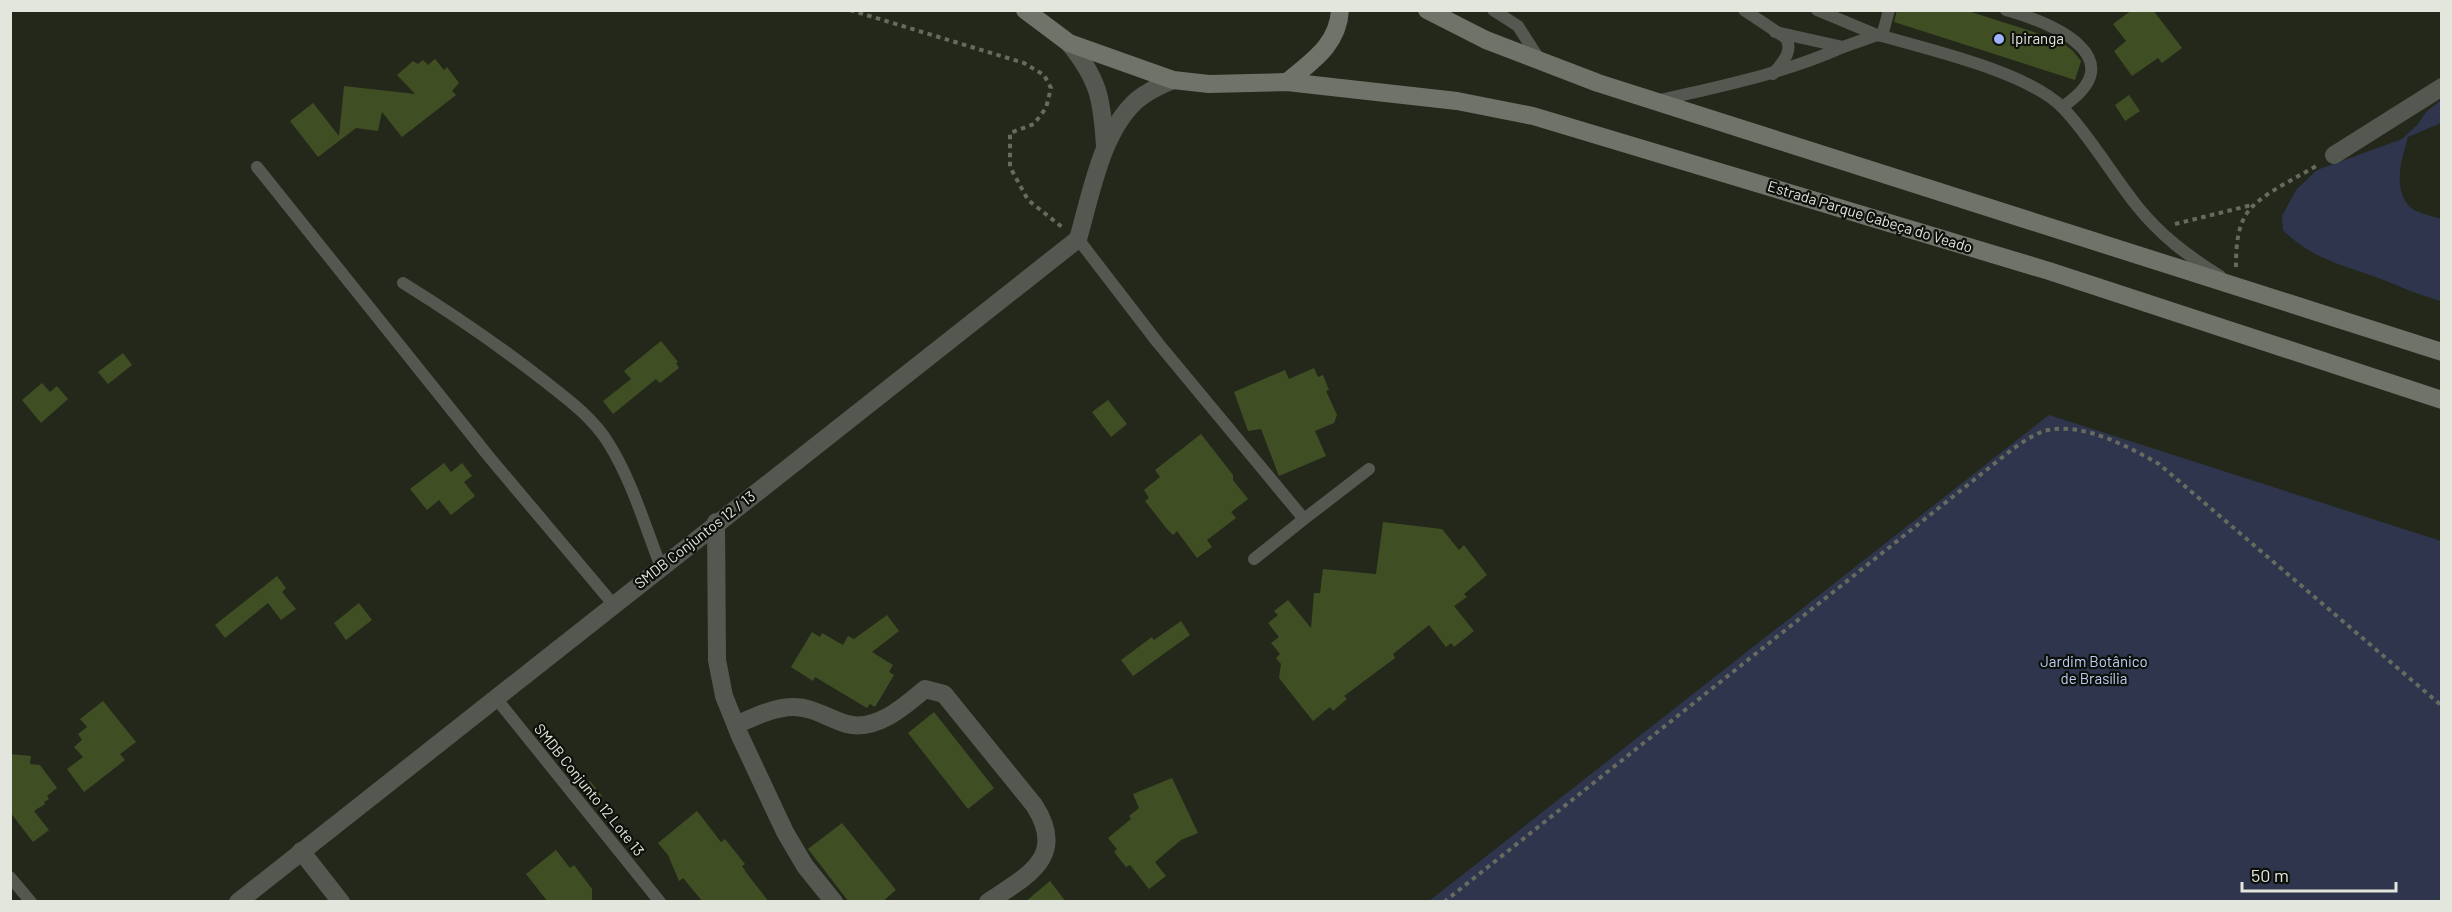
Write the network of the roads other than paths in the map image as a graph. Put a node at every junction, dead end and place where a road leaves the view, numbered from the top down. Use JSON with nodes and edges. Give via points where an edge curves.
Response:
{"nodes":[{"id":1,"x":1025,"y":10,"type":"edge"},
{"id":2,"x":1340,"y":10,"type":"edge"},
{"id":3,"x":1427,"y":10,"type":"edge"},
{"id":4,"x":1493,"y":10,"type":"edge"},
{"id":5,"x":1744,"y":10,"type":"edge"},
{"id":6,"x":1817,"y":10,"type":"edge"},
{"id":7,"x":1889,"y":10,"type":"edge"},
{"id":8,"x":2006,"y":10,"type":"edge"},
{"id":9,"x":1775,"y":32,"type":"junction"},
{"id":10,"x":1879,"y":35,"type":"junction"},
{"id":11,"x":1069,"y":43,"type":"junction"},
{"id":12,"x":1843,"y":47,"type":"junction"},
{"id":13,"x":1542,"y":63,"type":"junction"},
{"id":14,"x":1773,"y":74,"type":"junction"},
{"id":15,"x":1173,"y":80,"type":"junction"},
{"id":16,"x":1287,"y":81,"type":"junction"},
{"id":17,"x":2442,"y":87,"type":"edge"},
{"id":18,"x":1654,"y":101,"type":"junction"},
{"id":19,"x":2062,"y":107,"type":"junction"},
{"id":20,"x":1106,"y":147,"type":"junction"},
{"id":21,"x":2334,"y":155,"type":"road end"},
{"id":22,"x":257,"y":167,"type":"dead end"},
{"id":23,"x":1078,"y":239,"type":"junction"},
{"id":24,"x":403,"y":283,"type":"dead end"},
{"id":25,"x":2237,"y":286,"type":"junction"},
{"id":26,"x":2442,"y":352,"type":"edge"},
{"id":27,"x":2442,"y":400,"type":"edge"},
{"id":28,"x":1369,"y":469,"type":"dead end"},
{"id":29,"x":1304,"y":519,"type":"junction"},
{"id":30,"x":716,"y":522,"type":"junction"},
{"id":31,"x":1254,"y":559,"type":"dead end"},
{"id":32,"x":661,"y":567,"type":"junction"},
{"id":33,"x":613,"y":604,"type":"junction"},
{"id":34,"x":495,"y":697,"type":"junction"},
{"id":35,"x":736,"y":724,"type":"junction"},
{"id":36,"x":301,"y":851,"type":"junction"},
{"id":37,"x":10,"y":877,"type":"edge"},
{"id":38,"x":31,"y":902,"type":"edge"},
{"id":39,"x":238,"y":902,"type":"edge"},
{"id":40,"x":341,"y":902,"type":"edge"},
{"id":41,"x":660,"y":902,"type":"edge"},
{"id":42,"x":834,"y":902,"type":"edge"},
{"id":43,"x":988,"y":902,"type":"edge"}],
"edges":[{"from":1,"to":11,"type":"main road","name":"Estrada Parque Cabeça do Veado"},
{"from":2,"to":16,"type":"main road","via":[[1339,25],[1330,42]]},
{"from":3,"to":13,"type":"main road"},
{"from":4,"to":13,"type":"lane","via":[[1518,26]]},
{"from":5,"to":9,"type":"lane"},
{"from":6,"to":10,"type":"lane"},
{"from":7,"to":10,"type":"lane"},
{"from":8,"to":19,"type":"lane","via":[[2061,31],[2089,55],[2091,65],[2084,86]]},
{"from":9,"to":12,"type":"lane"},
{"from":9,"to":14,"type":"lane","via":[[1786,38],[1789,49]]},
{"from":10,"to":12,"type":"lane"},
{"from":10,"to":19,"type":"lane","via":[[2012,77]]},
{"from":11,"to":15,"type":"main road","name":"Estrada Parque Cabeça do Veado"},
{"from":11,"to":20,"type":"street","via":[[1086,64],[1099,91]]},
{"from":12,"to":14,"type":"lane"},
{"from":13,"to":18,"type":"main road"},
{"from":14,"to":18,"type":"lane"},
{"from":15,"to":16,"type":"main road","name":"Estrada Parque Cabeça do Veado","via":[[1209,84]]},
{"from":15,"to":20,"type":"street","via":[[1137,99],[1119,121]]},
{"from":16,"to":27,"type":"main road","name":"Estrada Parque Cabeça do Veado","via":[[1457,101],[1533,116],[2049,271]]},
{"from":17,"to":21,"type":"street"},
{"from":18,"to":25,"type":"main road"},
{"from":19,"to":25,"type":"lane","via":[[2138,208],[2183,253]]},
{"from":20,"to":23,"type":"street"},
{"from":22,"to":33,"type":"lane","via":[[490,458]]},
{"from":23,"to":29,"type":"lane","via":[[1158,343]]},
{"from":23,"to":30,"type":"street","name":"SMDB Conjuntos 12 / 13"},
{"from":24,"to":32,"type":"lane","via":[[511,355],[587,417],[618,460]]},
{"from":25,"to":26,"type":"main road"},
{"from":28,"to":29,"type":"lane"},
{"from":29,"to":31,"type":"lane"},
{"from":30,"to":32,"type":"street","name":"SMDB Conjuntos 12 / 13"},
{"from":30,"to":35,"type":"street","via":[[717,660],[724,696]]},
{"from":32,"to":33,"type":"street","name":"SMDB Conjuntos 12 / 13"},
{"from":33,"to":34,"type":"street","name":"SMDB Conjuntos 12 / 13"},
{"from":34,"to":36,"type":"street","name":"SMDB Conjuntos 12 / 13"},
{"from":34,"to":41,"type":"lane","name":"SMDB Conjunto 12 Lote 13"},
{"from":35,"to":42,"type":"street","via":[[785,832],[805,866]]},
{"from":35,"to":43,"type":"street","via":[[765,712],[794,707],[825,714],[848,725],[870,724],[900,710],[925,689],[944,694],[1034,805],[1047,834],[1042,860]]},
{"from":36,"to":39,"type":"street","name":"SMDB Conjuntos 12 / 13"},
{"from":36,"to":40,"type":"street"},
{"from":37,"to":38,"type":"lane"}]}
